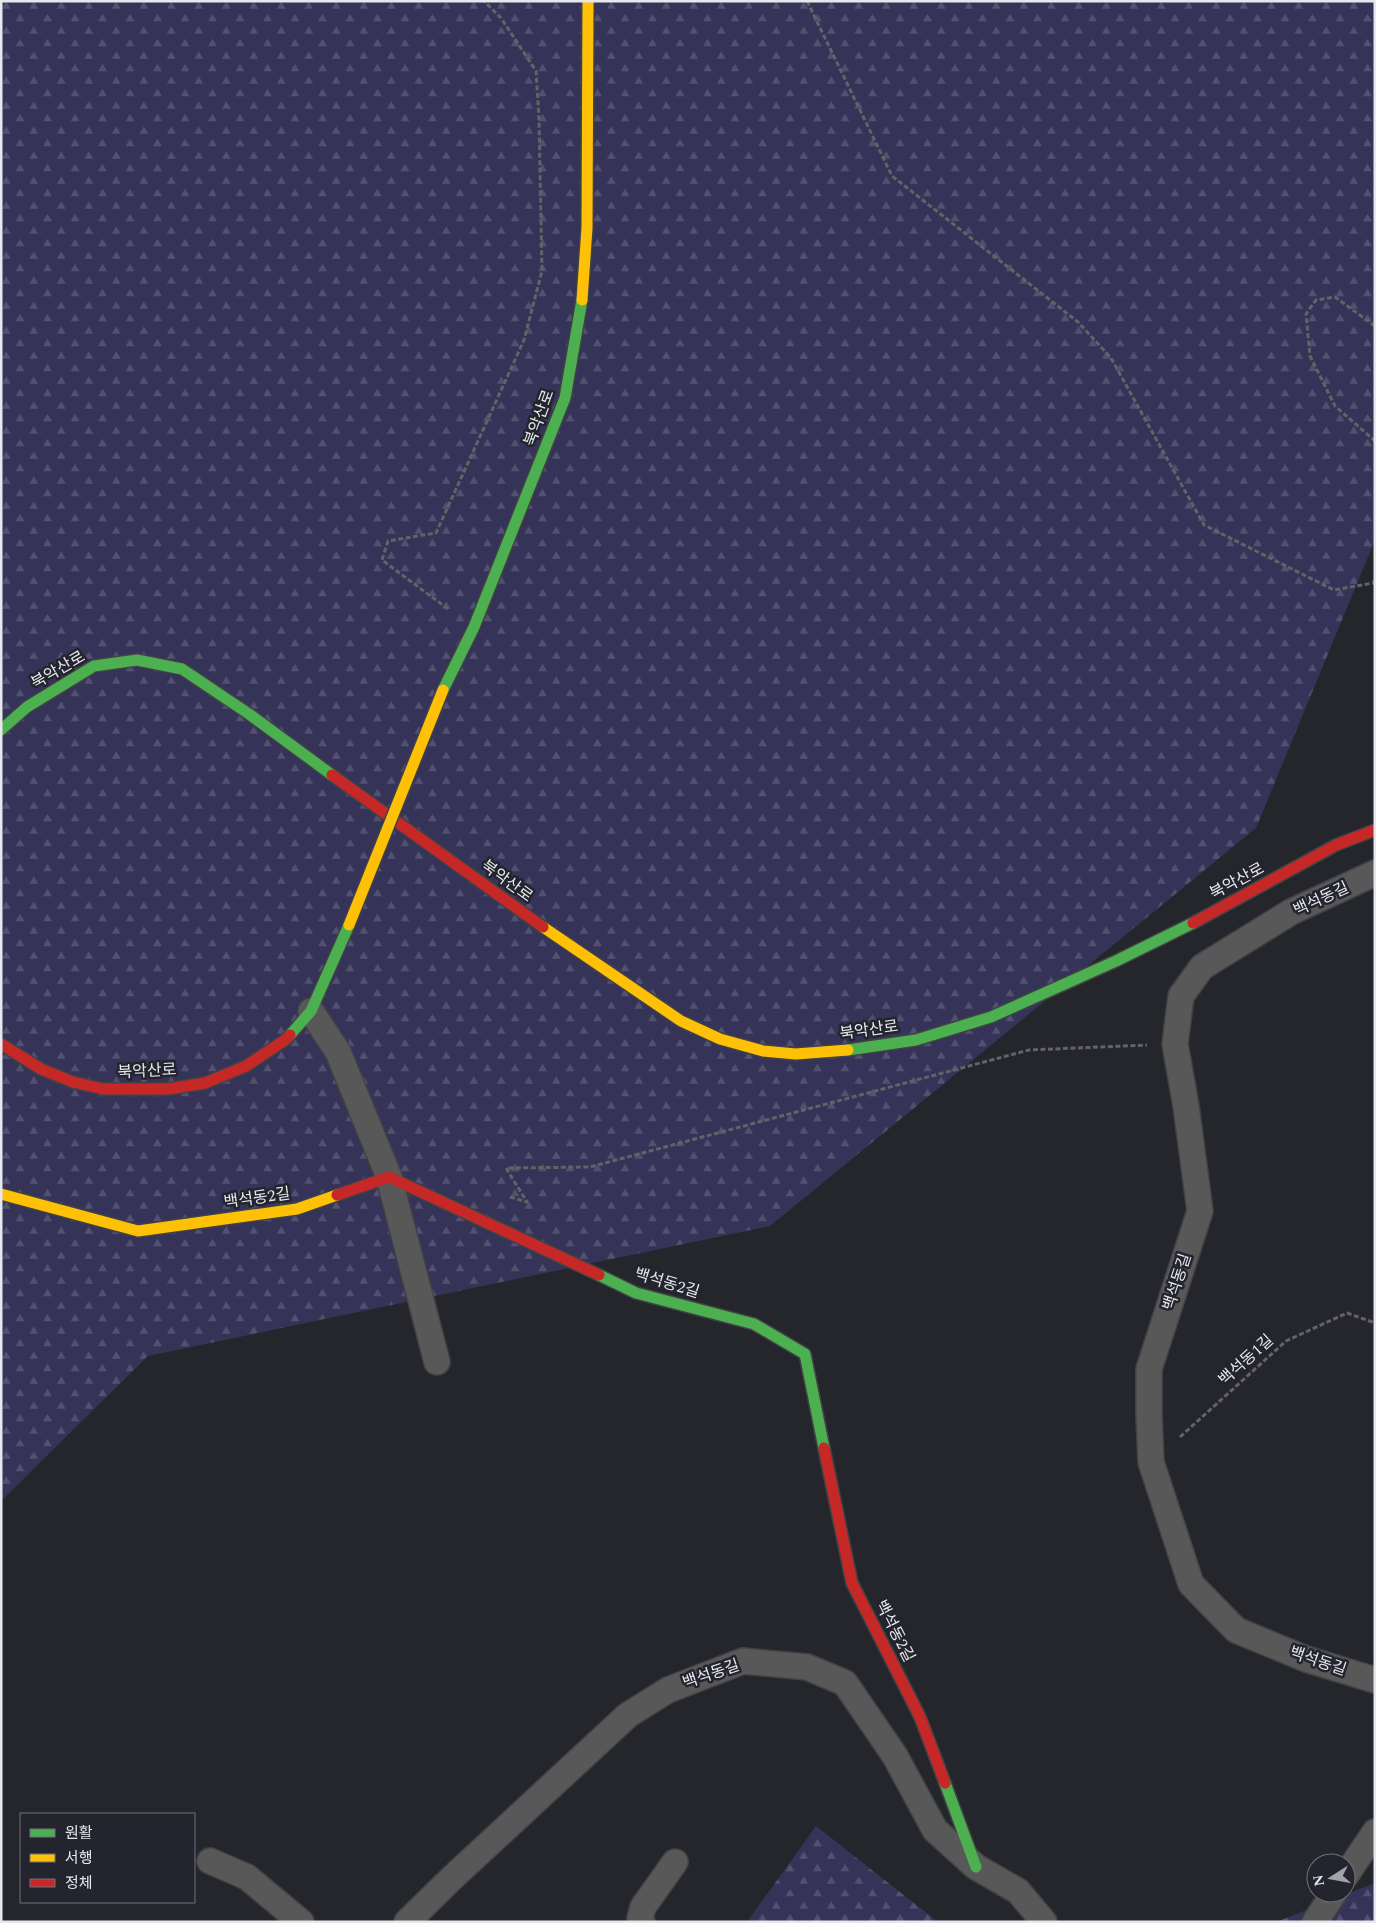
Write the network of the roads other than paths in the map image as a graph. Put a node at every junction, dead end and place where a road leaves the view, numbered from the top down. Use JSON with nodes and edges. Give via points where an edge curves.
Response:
{"nodes":[{"id":1,"x":588,"y":1,"type":"edge"},
{"id":2,"x":1,"y":730,"type":"edge"},
{"id":3,"x":1375,"y":830,"type":"edge"},
{"id":4,"x":1375,"y":873,"type":"edge"},
{"id":5,"x":311,"y":1011,"type":"junction"},
{"id":6,"x":1,"y":1044,"type":"edge"},
{"id":7,"x":389,"y":1177,"type":"junction"},
{"id":8,"x":1,"y":1194,"type":"edge"},
{"id":9,"x":437,"y":1362,"type":"dead end"},
{"id":10,"x":1375,"y":1680,"type":"edge"},
{"id":11,"x":1375,"y":1832,"type":"edge"},
{"id":12,"x":1356,"y":1860,"type":"edge"},
{"id":13,"x":210,"y":1861,"type":"dead end"},
{"id":14,"x":675,"y":1862,"type":"dead end"},
{"id":15,"x":976,"y":1867,"type":"junction"},
{"id":16,"x":1327,"y":1903,"type":"edge"},
{"id":17,"x":301,"y":1922,"type":"edge"},
{"id":18,"x":407,"y":1922,"type":"edge"},
{"id":19,"x":642,"y":1922,"type":"edge"},
{"id":20,"x":1044,"y":1922,"type":"edge"},
{"id":21,"x":1315,"y":1922,"type":"edge"}],
"edges":[{"from":1,"to":5,"type":"street","name":"북악산로","bridge":true,"via":[[587,228],[580,313],[565,398],[474,627],[443,690]]},
{"from":2,"to":3,"type":"street","name":"북악산로","via":[[27,707],[94,666],[137,660],[182,669],[681,1022],[720,1039],[763,1051],[796,1054],[836,1052],[916,1040],[991,1017],[1175,933],[1336,846]]},
{"from":4,"to":10,"type":"street","name":"백석동길","via":[[1291,912],[1202,967],[1181,996],[1175,1044],[1200,1211],[1149,1369],[1151,1462],[1191,1584],[1236,1630],[1306,1659]]},
{"from":5,"to":6,"type":"street","name":"북악산로","via":[[285,1040],[246,1066],[205,1083],[168,1089],[103,1089],[73,1082],[41,1069]]},
{"from":5,"to":7,"type":"street","via":[[338,1052]]},
{"from":7,"to":8,"type":"street","name":"백석동2길","via":[[297,1210],[138,1231]]},
{"from":7,"to":9,"type":"street"},
{"from":7,"to":15,"type":"street","name":"백석동2길","via":[[636,1293],[754,1324],[805,1354],[852,1583],[920,1717]]},
{"from":11,"to":12,"type":"street"},
{"from":13,"to":17,"type":"street","via":[[247,1876]]},
{"from":14,"to":19,"type":"street","via":[[643,1907]]},
{"from":15,"to":18,"type":"street","name":"백석동길","via":[[935,1830],[895,1756],[845,1683],[807,1666],[743,1661],[668,1690],[628,1716]]},
{"from":15,"to":20,"type":"street","name":"백석동길","via":[[1018,1891]]},
{"from":16,"to":21,"type":"street"}]}
